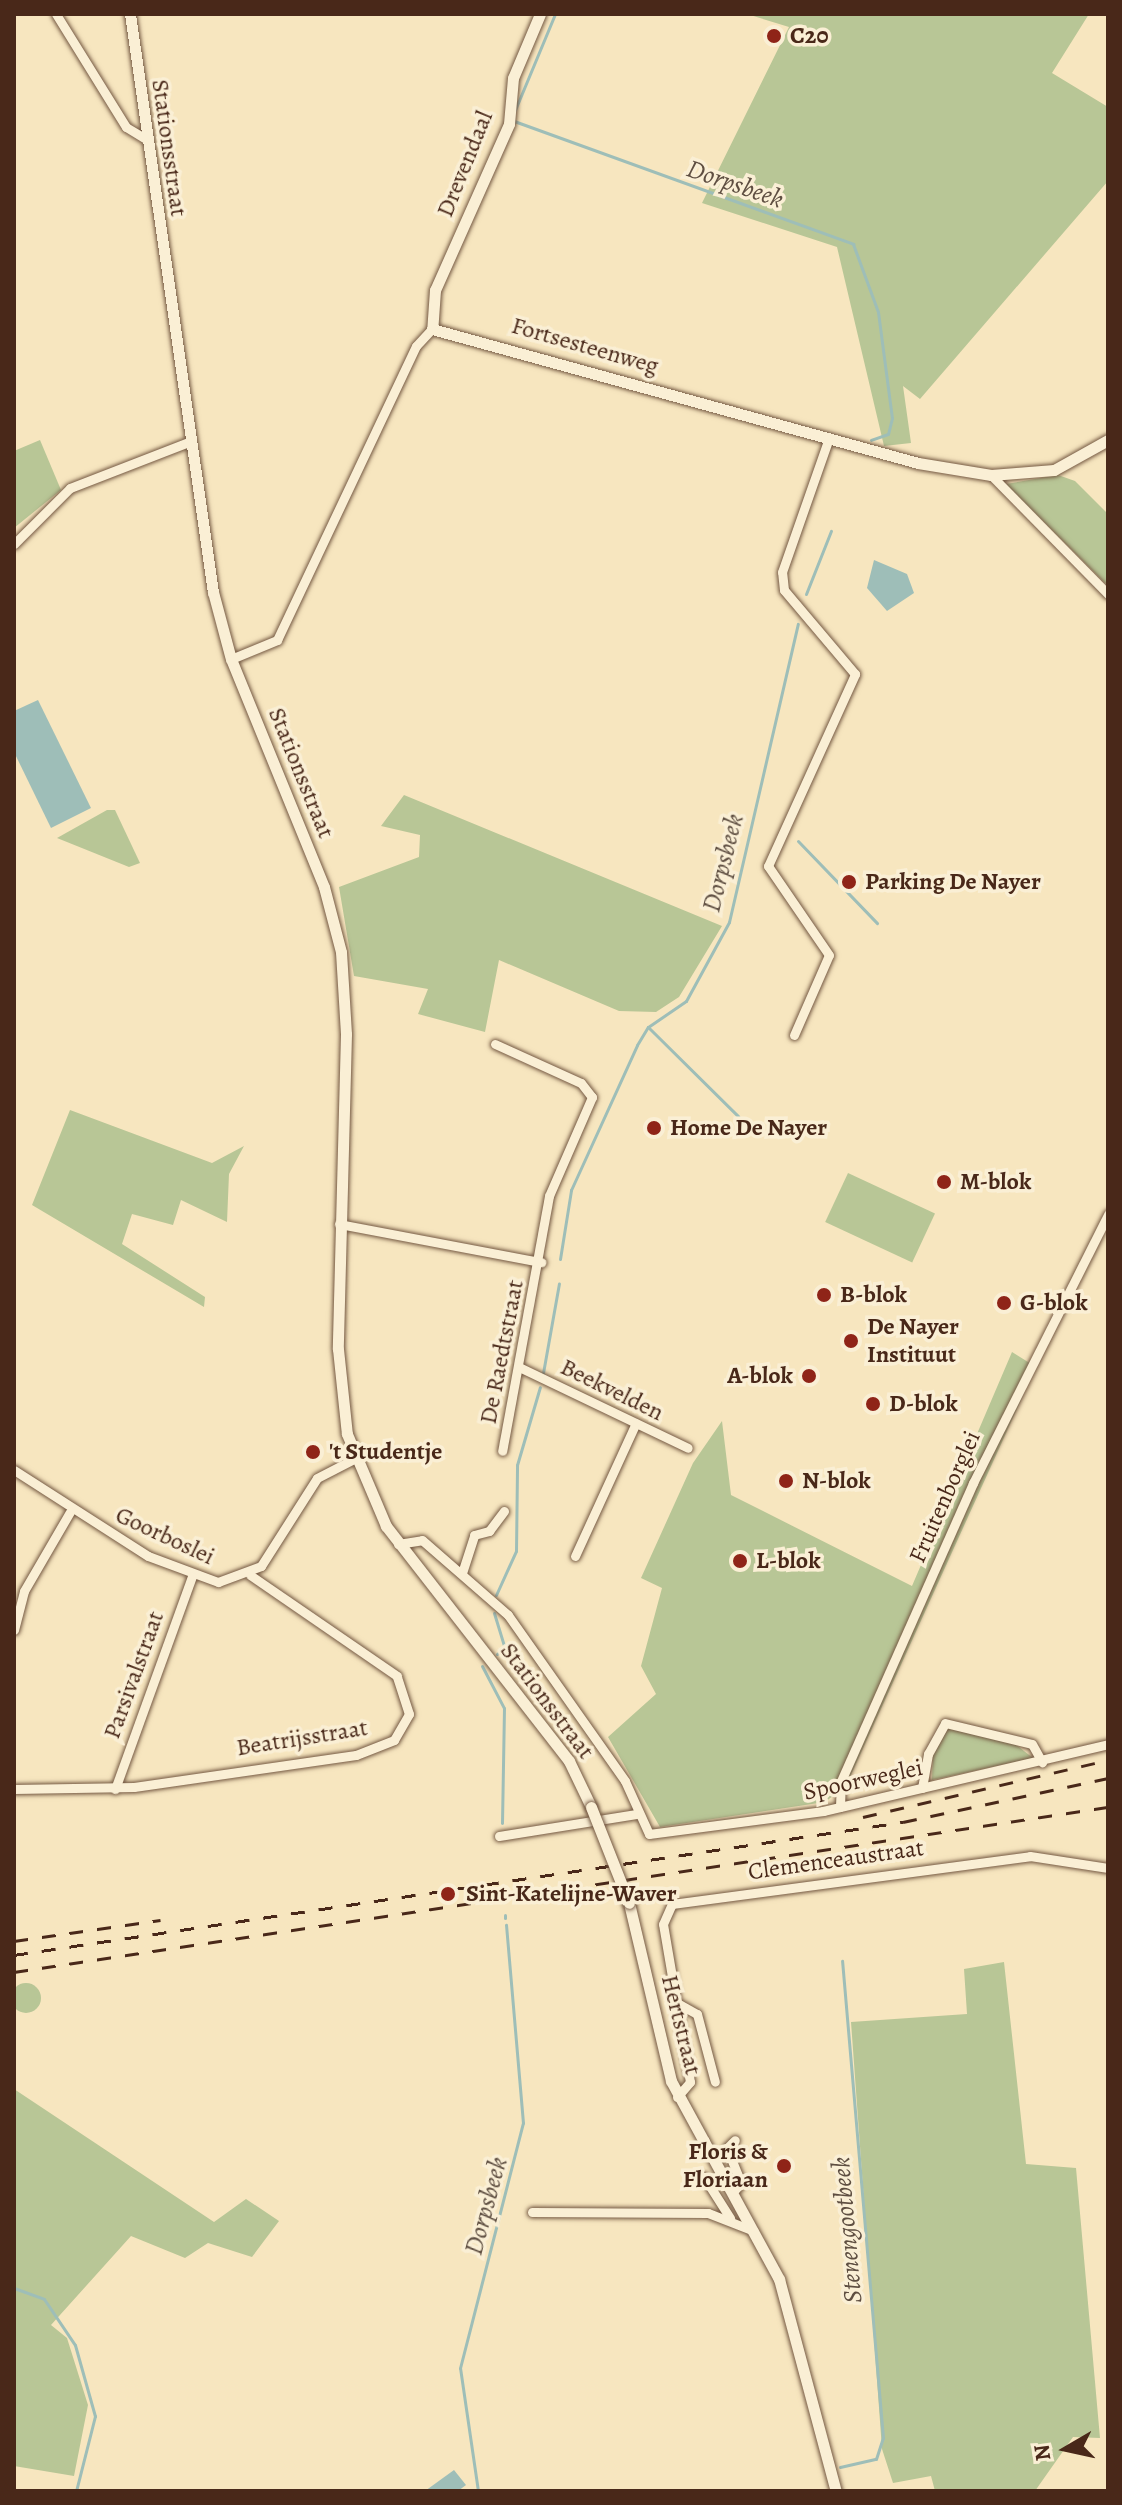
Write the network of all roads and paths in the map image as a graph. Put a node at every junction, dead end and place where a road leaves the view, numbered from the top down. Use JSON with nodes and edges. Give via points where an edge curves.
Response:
{"nodes":[{"id":1,"x":56,"y":14,"type":"edge"},
{"id":2,"x":130,"y":14,"type":"edge"},
{"id":3,"x":540,"y":14,"type":"edge"},
{"id":4,"x":144,"y":138,"type":"junction"},
{"id":5,"x":432,"y":329,"type":"junction"},
{"id":6,"x":829,"y":438,"type":"junction"},
{"id":7,"x":1108,"y":440,"type":"edge"},
{"id":8,"x":191,"y":441,"type":"junction"},
{"id":9,"x":991,"y":475,"type":"junction"},
{"id":10,"x":14,"y":544,"type":"edge"},
{"id":11,"x":1108,"y":594,"type":"edge"},
{"id":12,"x":231,"y":659,"type":"junction"},
{"id":13,"x":794,"y":1035,"type":"dead end"},
{"id":14,"x":495,"y":1044,"type":"dead end"},
{"id":15,"x":1108,"y":1214,"type":"edge"},
{"id":16,"x":339,"y":1224,"type":"junction"},
{"id":17,"x":541,"y":1262,"type":"junction"},
{"id":18,"x":519,"y":1367,"type":"junction"},
{"id":19,"x":636,"y":1423,"type":"junction"},
{"id":20,"x":688,"y":1448,"type":"dead end"},
{"id":21,"x":502,"y":1451,"type":"dead end"},
{"id":22,"x":354,"y":1459,"type":"junction"},
{"id":23,"x":14,"y":1470,"type":"edge"},
{"id":24,"x":504,"y":1511,"type":"dead end"},
{"id":25,"x":70,"y":1512,"type":"junction"},
{"id":26,"x":398,"y":1544,"type":"junction"},
{"id":27,"x":575,"y":1556,"type":"dead end"},
{"id":28,"x":462,"y":1573,"type":"junction"},
{"id":29,"x":250,"y":1575,"type":"junction"},
{"id":30,"x":192,"y":1576,"type":"junction"},
{"id":31,"x":24,"y":1591,"type":"junction"},
{"id":32,"x":14,"y":1599,"type":"edge"},
{"id":33,"x":14,"y":1630,"type":"edge"},
{"id":34,"x":1108,"y":1744,"type":"edge"},
{"id":35,"x":1042,"y":1762,"type":"junction"},
{"id":36,"x":922,"y":1788,"type":"junction"},
{"id":37,"x":14,"y":1789,"type":"edge"},
{"id":38,"x":115,"y":1789,"type":"junction"},
{"id":39,"x":840,"y":1807,"type":"junction"},
{"id":40,"x":636,"y":1814,"type":"junction"},
{"id":41,"x":499,"y":1836,"type":"dead end"},
{"id":42,"x":1108,"y":1868,"type":"edge"},
{"id":43,"x":629,"y":1903,"type":"joint"},
{"id":44,"x":677,"y":2003,"type":"junction"},
{"id":45,"x":715,"y":2082,"type":"dead end"},
{"id":46,"x":677,"y":2097,"type":"junction"},
{"id":47,"x":735,"y":2140,"type":"dead end"},
{"id":48,"x":704,"y":2177,"type":"dead end"},
{"id":49,"x":732,"y":2193,"type":"junction"},
{"id":50,"x":532,"y":2212,"type":"dead end"},
{"id":51,"x":730,"y":2218,"type":"junction"},
{"id":52,"x":757,"y":2233,"type":"junction"},
{"id":53,"x":836,"y":2491,"type":"edge"}],
"edges":[{"from":1,"to":4,"type":"street","via":[[126,127]]},
{"from":2,"to":4,"type":"street","name":"Stationsstraat"},
{"from":3,"to":5,"type":"street","name":"Drevendaal","via":[[513,78],[506,132],[435,290]]},
{"from":4,"to":8,"type":"street","name":"Stationsstraat"},
{"from":5,"to":6,"type":"street","name":"Fortsesteenweg"},
{"from":5,"to":12,"type":"street","via":[[416,346],[277,640]]},
{"from":6,"to":9,"type":"street","name":"Fortsesteenweg"},
{"from":6,"to":13,"type":"street","via":[[782,572],[784,590],[855,674],[768,866],[829,955]]},
{"from":7,"to":9,"type":"street","name":"Fortsesteenweg","via":[[1054,470]]},
{"from":8,"to":10,"type":"street","via":[[70,488]]},
{"from":8,"to":12,"type":"street","name":"Stationsstraat"},
{"from":9,"to":11,"type":"street"},
{"from":12,"to":16,"type":"street","name":"Stationsstraat","via":[[336,924],[346,1034]]},
{"from":14,"to":17,"type":"street","name":"De Raedtstraat","via":[[581,1083],[592,1097],[549,1196]]},
{"from":15,"to":39,"type":"street","name":"Fruitenborglei","via":[[967,1496],[841,1781]]},
{"from":16,"to":17,"type":"street"},
{"from":16,"to":22,"type":"street","name":"Stationsstraat","via":[[340,1389]]},
{"from":17,"to":18,"type":"street","name":"De Raedtstraat"},
{"from":18,"to":19,"type":"street","name":"Beekvelden"},
{"from":18,"to":21,"type":"street","name":"De Raedtstraat"},
{"from":19,"to":20,"type":"street","name":"Beekvelden"},
{"from":19,"to":27,"type":"street"},
{"from":22,"to":26,"type":"street","name":"Stationsstraat"},
{"from":22,"to":29,"type":"street","via":[[317,1478]]},
{"from":23,"to":25,"type":"street","name":"Goorboslei"},
{"from":24,"to":28,"type":"street","via":[[489,1531],[474,1535]]},
{"from":25,"to":30,"type":"street","name":"Goorboslei"},
{"from":25,"to":31,"type":"street"},
{"from":26,"to":28,"type":"street","name":"Stationsstraat","via":[[422,1540]]},
{"from":26,"to":43,"type":"street","name":"Stationsstraat","bridge":true,"via":[[569,1761]]},
{"from":28,"to":40,"type":"street","name":"Stationsstraat","via":[[508,1615],[625,1781]]},
{"from":29,"to":30,"type":"street","name":"Goorboslei","via":[[218,1582]]},
{"from":29,"to":38,"type":"street","name":"Beatrijsstraat","via":[[397,1676],[409,1701],[402,1731],[356,1755]]},
{"from":30,"to":38,"type":"street","name":"Parsivalstraat"},
{"from":31,"to":32,"type":"street"},
{"from":31,"to":33,"type":"street"},
{"from":34,"to":35,"type":"street","name":"Spoorweglei"},
{"from":35,"to":36,"type":"street","name":"Spoorweglei"},
{"from":35,"to":36,"type":"street","via":[[1032,1744],[945,1723],[928,1754]]},
{"from":36,"to":39,"type":"street","name":"Spoorweglei"},
{"from":37,"to":38,"type":"street","name":"Beatrijsstraat"},
{"from":39,"to":40,"type":"street","name":"Spoorweglei","via":[[657,1837],[643,1830]]},
{"from":40,"to":41,"type":"street"},
{"from":42,"to":44,"type":"street","name":"Clemenceaustraat","via":[[1030,1856],[672,1904],[663,1924]]},
{"from":43,"to":46,"type":"street","name":"Hertstraat"},
{"from":44,"to":45,"type":"street","via":[[697,2014]]},
{"from":44,"to":46,"type":"street","name":"Clemenceaustraat","via":[[690,2082]]},
{"from":46,"to":49,"type":"street","name":"Hertstraat"},
{"from":47,"to":49,"type":"street","via":[[727,2148],[741,2183]]},
{"from":48,"to":51,"type":"street"},
{"from":49,"to":52,"type":"street","name":"Hertstraat"},
{"from":50,"to":51,"type":"street"},
{"from":51,"to":52,"type":"street"},
{"from":52,"to":53,"type":"street","name":"Hertstraat","via":[[779,2279]]}]}
